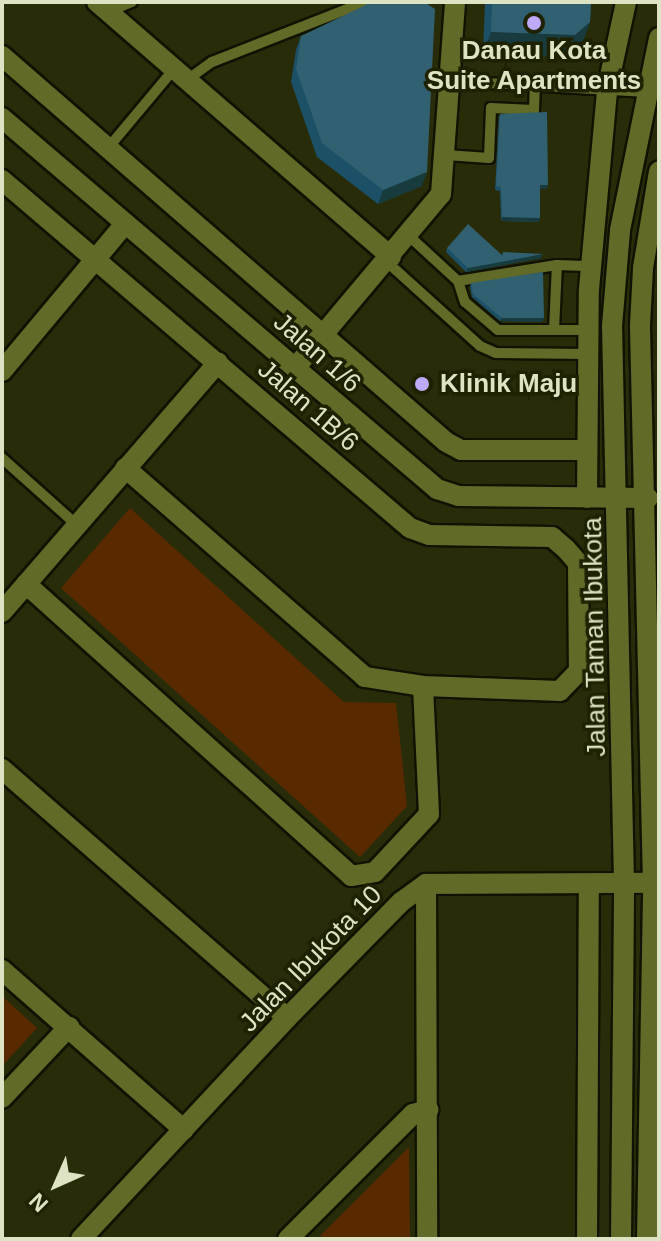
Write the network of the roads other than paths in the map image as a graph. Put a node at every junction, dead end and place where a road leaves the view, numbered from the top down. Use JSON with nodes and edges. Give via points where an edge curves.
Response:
{"nodes":[{"id":1,"x":132,"y":2,"type":"edge"},
{"id":2,"x":365,"y":2,"type":"edge"},
{"id":3,"x":455,"y":2,"type":"edge"},
{"id":4,"x":626,"y":2,"type":"edge"},
{"id":5,"x":102,"y":7,"type":"edge"},
{"id":6,"x":659,"y":38,"type":"edge"},
{"id":7,"x":2,"y":56,"type":"edge"},
{"id":8,"x":180,"y":74,"type":"junction"},
{"id":9,"x":452,"y":81,"type":"junction"},
{"id":10,"x":535,"y":85,"type":"junction"},
{"id":11,"x":607,"y":90,"type":"junction"},
{"id":12,"x":647,"y":92,"type":"junction"},
{"id":13,"x":2,"y":118,"type":"edge"},
{"id":14,"x":108,"y":148,"type":"junction"},
{"id":15,"x":446,"y":155,"type":"junction"},
{"id":16,"x":632,"y":163,"type":"junction"},
{"id":17,"x":659,"y":168,"type":"edge"},
{"id":18,"x":2,"y":180,"type":"edge"},
{"id":19,"x":125,"y":224,"type":"junction"},
{"id":20,"x":409,"y":236,"type":"junction"},
{"id":21,"x":94,"y":260,"type":"junction"},
{"id":22,"x":389,"y":260,"type":"junction"},
{"id":23,"x":557,"y":265,"type":"junction"},
{"id":24,"x":592,"y":266,"type":"junction"},
{"id":25,"x":458,"y":281,"type":"junction"},
{"id":26,"x":554,"y":330,"type":"junction"},
{"id":27,"x":588,"y":330,"type":"junction"},
{"id":28,"x":324,"y":335,"type":"junction"},
{"id":29,"x":588,"y":354,"type":"junction"},
{"id":30,"x":218,"y":363,"type":"junction"},
{"id":31,"x":295,"y":368,"type":"junction"},
{"id":32,"x":2,"y":371,"type":"edge"},
{"id":33,"x":587,"y":450,"type":"junction"},
{"id":34,"x":2,"y":458,"type":"edge"},
{"id":35,"x":125,"y":468,"type":"junction"},
{"id":36,"x":587,"y":498,"type":"junction"},
{"id":37,"x":619,"y":498,"type":"junction"},
{"id":38,"x":648,"y":498,"type":"junction"},
{"id":39,"x":77,"y":525,"type":"junction"},
{"id":40,"x":26,"y":584,"type":"junction"},
{"id":41,"x":2,"y":612,"type":"edge"},
{"id":42,"x":654,"y":652,"type":"edge"},
{"id":43,"x":423,"y":686,"type":"junction"},
{"id":44,"x":655,"y":719,"type":"edge"},
{"id":45,"x":2,"y":769,"type":"edge"},
{"id":46,"x":624,"y":883,"type":"junction"},
{"id":47,"x":653,"y":883,"type":"junction"},
{"id":48,"x":426,"y":884,"type":"junction"},
{"id":49,"x":589,"y":884,"type":"junction"},
{"id":50,"x":2,"y":970,"type":"edge"},
{"id":51,"x":287,"y":1018,"type":"junction"},
{"id":52,"x":69,"y":1027,"type":"junction"},
{"id":53,"x":2,"y":1098,"type":"edge"},
{"id":54,"x":428,"y":1110,"type":"junction"},
{"id":55,"x":184,"y":1130,"type":"junction"},
{"id":56,"x":653,"y":1196,"type":"edge"},
{"id":57,"x":309,"y":1230,"type":"edge"},
{"id":58,"x":81,"y":1239,"type":"edge"},
{"id":59,"x":288,"y":1239,"type":"edge"},
{"id":60,"x":427,"y":1239,"type":"edge"},
{"id":61,"x":587,"y":1239,"type":"edge"},
{"id":62,"x":621,"y":1239,"type":"edge"},
{"id":63,"x":647,"y":1239,"type":"edge"}],
"edges":[{"from":1,"to":5,"type":"lane"},
{"from":2,"to":8,"type":"lane"},
{"from":3,"to":9,"type":"street"},
{"from":4,"to":11,"type":"street"},
{"from":5,"to":8,"type":"street"},
{"from":6,"to":12,"type":"street","name":"Jalan Taman Ibukota"},
{"from":7,"to":14,"type":"street"},
{"from":8,"to":14,"type":"lane"},
{"from":8,"to":22,"type":"street"},
{"from":9,"to":10,"type":"lane"},
{"from":9,"to":15,"type":"street"},
{"from":10,"to":11,"type":"lane"},
{"from":10,"to":15,"type":"lane","via":[[534,110],[491,108],[489,158]]},
{"from":11,"to":12,"type":"lane"},
{"from":11,"to":24,"type":"street"},
{"from":12,"to":16,"type":"street","name":"Jalan Taman Ibukota"},
{"from":13,"to":19,"type":"street","name":"Jalan 1/6"},
{"from":14,"to":28,"type":"street"},
{"from":15,"to":20,"type":"street","via":[[441,194]]},
{"from":16,"to":17,"type":"street"},
{"from":16,"to":37,"type":"street","name":"Jalan Taman Ibukota","via":[[613,298]]},
{"from":17,"to":38,"type":"street","name":"Jalan Taman Ibukota","via":[[640,298]]},
{"from":18,"to":21,"type":"street","name":"Jalan 1B/6"},
{"from":19,"to":21,"type":"street"},
{"from":19,"to":31,"type":"street","name":"Jalan 1/6"},
{"from":20,"to":22,"type":"street"},
{"from":20,"to":25,"type":"lane"},
{"from":21,"to":30,"type":"street","name":"Jalan 1B/6"},
{"from":21,"to":32,"type":"street"},
{"from":22,"to":28,"type":"street"},
{"from":22,"to":29,"type":"lane","via":[[488,350]]},
{"from":23,"to":24,"type":"lane"},
{"from":23,"to":25,"type":"lane"},
{"from":23,"to":26,"type":"lane"},
{"from":24,"to":27,"type":"street"},
{"from":25,"to":26,"type":"lane","via":[[465,302],[498,330]]},
{"from":26,"to":27,"type":"lane"},
{"from":27,"to":29,"type":"street"},
{"from":28,"to":31,"type":"street"},
{"from":28,"to":33,"type":"street","via":[[461,450]]},
{"from":29,"to":33,"type":"street"},
{"from":30,"to":35,"type":"street"},
{"from":30,"to":43,"type":"street","name":"Jalan 1B/6","via":[[410,528],[429,535],[552,537],[578,563],[579,671],[560,691]]},
{"from":31,"to":36,"type":"street","name":"Jalan 1/6","via":[[437,489],[458,496]]},
{"from":33,"to":36,"type":"street"},
{"from":34,"to":39,"type":"lane"},
{"from":35,"to":39,"type":"street"},
{"from":35,"to":43,"type":"street","name":"Jalan 1B/6","via":[[354,671]]},
{"from":36,"to":37,"type":"street","name":"Jalan 1/6"},
{"from":37,"to":38,"type":"street","name":"Jalan 1/6"},
{"from":37,"to":46,"type":"street","name":"Jalan Taman Ibukota"},
{"from":38,"to":42,"type":"street","name":"Jalan Taman Ibukota"},
{"from":39,"to":40,"type":"street"},
{"from":40,"to":41,"type":"street"},
{"from":40,"to":43,"type":"street","via":[[351,876],[375,872],[429,814]]},
{"from":42,"to":44,"type":"street","name":"Jalan Taman Ibukota"},
{"from":44,"to":47,"type":"street","name":"Jalan Taman Ibukota"},
{"from":45,"to":51,"type":"street"},
{"from":46,"to":47,"type":"street"},
{"from":46,"to":49,"type":"street"},
{"from":46,"to":62,"type":"street","name":"Jalan Taman Ibukota"},
{"from":47,"to":56,"type":"street","name":"Jalan Taman Ibukota"},
{"from":48,"to":49,"type":"street"},
{"from":48,"to":51,"type":"street","name":"Jalan Ibukota 10","via":[[401,902]]},
{"from":48,"to":54,"type":"street"},
{"from":49,"to":61,"type":"street"},
{"from":50,"to":52,"type":"street"},
{"from":51,"to":55,"type":"street","name":"Jalan Ibukota 10"},
{"from":52,"to":53,"type":"street"},
{"from":52,"to":55,"type":"street"},
{"from":54,"to":57,"type":"street","via":[[413,1114]]},
{"from":54,"to":60,"type":"street"},
{"from":55,"to":58,"type":"street","name":"Jalan Ibukota 10"},
{"from":56,"to":63,"type":"street","name":"Jalan Taman Ibukota"},
{"from":57,"to":59,"type":"street"}]}
